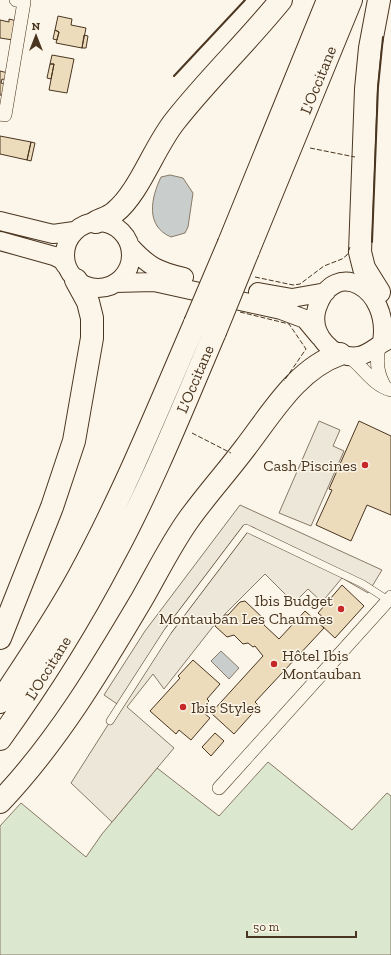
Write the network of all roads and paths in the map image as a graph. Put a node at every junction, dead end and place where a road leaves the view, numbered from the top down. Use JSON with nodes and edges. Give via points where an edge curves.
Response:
{"nodes":[{"id":1,"x":16,"y":0,"type":"edge"},
{"id":2,"x":281,"y":0,"type":"edge"},
{"id":3,"x":328,"y":0,"type":"edge"},
{"id":4,"x":351,"y":0,"type":"edge"},
{"id":5,"x":379,"y":0,"type":"edge"},
{"id":6,"x":0,"y":114,"type":"edge"},
{"id":7,"x":0,"y":221,"type":"edge"},
{"id":8,"x":96,"y":222,"type":"junction"},
{"id":9,"x":74,"y":232,"type":"junction"},
{"id":10,"x":0,"y":241,"type":"edge"},
{"id":11,"x":130,"y":246,"type":"junction"},
{"id":12,"x":71,"y":273,"type":"junction"},
{"id":13,"x":115,"y":283,"type":"junction"},
{"id":14,"x":326,"y":292,"type":"junction"},
{"id":15,"x":386,"y":299,"type":"edge"},
{"id":16,"x":320,"y":338,"type":"junction"},
{"id":17,"x":384,"y":342,"type":"edge"},
{"id":18,"x":344,"y":355,"type":"junction"},
{"id":19,"x":389,"y":390,"type":"edge"},
{"id":20,"x":390,"y":598,"type":"edge"},
{"id":21,"x":0,"y":638,"type":"edge"},
{"id":22,"x":0,"y":702,"type":"edge"},
{"id":23,"x":110,"y":721,"type":"dead end"},
{"id":24,"x":0,"y":739,"type":"edge"},
{"id":25,"x":219,"y":788,"type":"dead end"},
{"id":26,"x":0,"y":802,"type":"edge"}],
"edges":[{"from":1,"to":6,"type":"street","via":[[24,2],[5,115]]},
{"from":2,"to":8,"type":"highway","via":[[174,122],[124,204],[114,214]]},
{"from":3,"to":22,"type":"highway","name":"L'Occitane","bridge":true,"via":[[229,243],[133,468],[79,576],[49,628]]},
{"from":4,"to":24,"type":"highway","name":"L'Occitane","bridge":true,"via":[[215,332],[114,557],[71,633]]},
{"from":5,"to":15,"type":"highway","via":[[366,89],[360,252],[364,268]]},
{"from":7,"to":9,"type":"main road","via":[[53,234]]},
{"from":8,"to":9,"type":"main road"},
{"from":8,"to":11,"type":"main road","via":[[117,228]]},
{"from":9,"to":12,"type":"main road","via":[[65,248]]},
{"from":10,"to":12,"type":"main road","via":[[54,256],[62,260]]},
{"from":11,"to":13,"type":"main road","via":[[131,257],[128,267]]},
{"from":11,"to":14,"type":"main road","via":[[142,260],[153,268],[167,273],[292,298]]},
{"from":12,"to":13,"type":"main road","via":[[84,286],[95,288]]},
{"from":12,"to":21,"type":"highway","via":[[88,302],[92,318],[92,338],[75,434],[52,507]]},
{"from":13,"to":16,"type":"main road","via":[[154,282],[281,310],[305,319]]},
{"from":14,"to":15,"type":"main road","via":[[336,285],[359,282],[370,285]]},
{"from":14,"to":16,"type":"main road","via":[[319,302],[316,314]]},
{"from":15,"to":17,"type":"main road","via":[[390,322]]},
{"from":16,"to":18,"type":"main road","via":[[329,348]]},
{"from":17,"to":18,"type":"main road","via":[[359,356]]},
{"from":17,"to":19,"type":"street","via":[[377,361],[378,374]]},
{"from":18,"to":19,"type":"street","via":[[356,361],[380,386]]},
{"from":18,"to":26,"type":"highway","via":[[325,359],[311,368],[272,411],[189,519],[77,705]]},
{"from":20,"to":23,"type":"lane","via":[[246,528],[168,631]]},
{"from":20,"to":25,"type":"street"}]}
